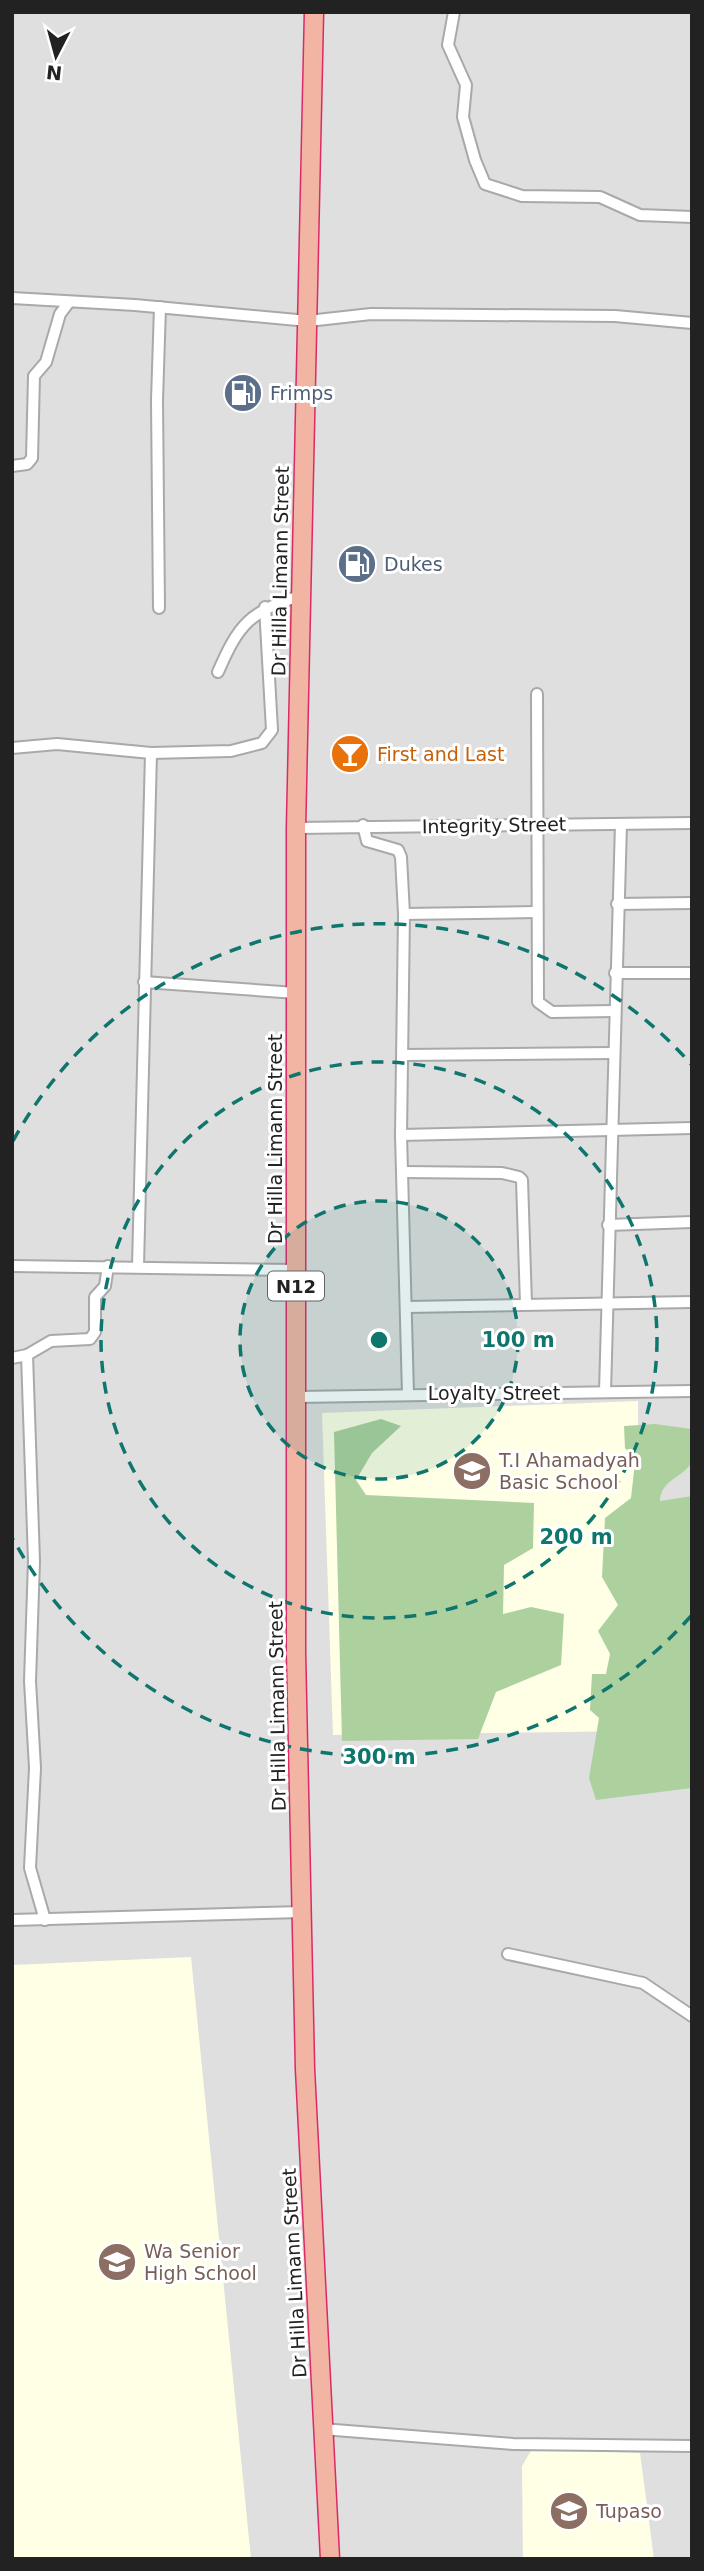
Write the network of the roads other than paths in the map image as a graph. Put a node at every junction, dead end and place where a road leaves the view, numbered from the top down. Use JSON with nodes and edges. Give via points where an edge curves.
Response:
{"nodes":[{"id":1,"x":314,"y":12,"type":"edge"},
{"id":2,"x":454,"y":12,"type":"edge"},
{"id":3,"x":692,"y":217,"type":"edge"},
{"id":4,"x":12,"y":298,"type":"edge"},
{"id":5,"x":69,"y":302,"type":"junction"},
{"id":6,"x":160,"y":307,"type":"junction"},
{"id":7,"x":308,"y":321,"type":"junction"},
{"id":8,"x":692,"y":323,"type":"edge"},
{"id":9,"x":12,"y":466,"type":"edge"},
{"id":10,"x":300,"y":596,"type":"junction"},
{"id":11,"x":265,"y":607,"type":"junction"},
{"id":12,"x":159,"y":608,"type":"dead end"},
{"id":13,"x":218,"y":672,"type":"dead end"},
{"id":14,"x":537,"y":694,"type":"dead end"},
{"id":15,"x":12,"y":748,"type":"edge"},
{"id":16,"x":151,"y":753,"type":"junction"},
{"id":17,"x":692,"y":823,"type":"edge"},
{"id":18,"x":621,"y":824,"type":"junction"},
{"id":19,"x":363,"y":825,"type":"junction"},
{"id":20,"x":537,"y":826,"type":"junction"},
{"id":21,"x":296,"y":828,"type":"junction"},
{"id":22,"x":692,"y":903,"type":"edge"},
{"id":23,"x":617,"y":904,"type":"junction"},
{"id":24,"x":537,"y":912,"type":"junction"},
{"id":25,"x":404,"y":914,"type":"junction"},
{"id":26,"x":692,"y":972,"type":"edge"},
{"id":27,"x":615,"y":973,"type":"junction"},
{"id":28,"x":144,"y":982,"type":"junction"},
{"id":29,"x":296,"y":993,"type":"junction"},
{"id":30,"x":614,"y":1011,"type":"junction"},
{"id":31,"x":613,"y":1053,"type":"junction"},
{"id":32,"x":402,"y":1055,"type":"junction"},
{"id":33,"x":692,"y":1128,"type":"edge"},
{"id":34,"x":610,"y":1131,"type":"junction"},
{"id":35,"x":401,"y":1135,"type":"junction"},
{"id":36,"x":403,"y":1172,"type":"junction"},
{"id":37,"x":692,"y":1222,"type":"edge"},
{"id":38,"x":608,"y":1225,"type":"junction"},
{"id":39,"x":12,"y":1266,"type":"edge"},
{"id":40,"x":108,"y":1266,"type":"junction"},
{"id":41,"x":138,"y":1266,"type":"junction"},
{"id":42,"x":296,"y":1270,"type":"junction"},
{"id":43,"x":692,"y":1302,"type":"edge"},
{"id":44,"x":606,"y":1303,"type":"junction"},
{"id":45,"x":526,"y":1304,"type":"junction"},
{"id":46,"x":407,"y":1307,"type":"junction"},
{"id":47,"x":17,"y":1358,"type":"edge"},
{"id":48,"x":692,"y":1391,"type":"edge"},
{"id":49,"x":605,"y":1392,"type":"junction"},
{"id":50,"x":408,"y":1394,"type":"junction"},
{"id":51,"x":297,"y":1397,"type":"junction"},
{"id":52,"x":302,"y":1912,"type":"junction"},
{"id":53,"x":12,"y":1920,"type":"edge"},
{"id":54,"x":45,"y":1920,"type":"junction"},
{"id":55,"x":508,"y":1954,"type":"dead end"},
{"id":56,"x":692,"y":2016,"type":"edge"},
{"id":57,"x":322,"y":2430,"type":"junction"},
{"id":58,"x":692,"y":2446,"type":"edge"},
{"id":59,"x":330,"y":2559,"type":"edge"}],
"edges":[{"from":1,"to":7,"type":"highway","name":"Dr Hilla Limann Street","number":"N12"},
{"from":2,"to":3,"type":"street","via":[[448,45],[466,85],[463,117],[485,184],[522,196],[600,197],[640,215]]},
{"from":4,"to":5,"type":"street"},
{"from":5,"to":6,"type":"street"},
{"from":5,"to":9,"type":"street","via":[[60,314],[46,362],[34,376],[32,458]]},
{"from":6,"to":7,"type":"street"},
{"from":6,"to":12,"type":"street"},
{"from":7,"to":8,"type":"street","via":[[370,314],[615,316]]},
{"from":7,"to":10,"type":"highway","name":"Dr Hilla Limann Street","number":"N12"},
{"from":10,"to":11,"type":"street"},
{"from":10,"to":21,"type":"highway","name":"Dr Hilla Limann Street","number":"N12"},
{"from":11,"to":13,"type":"street","via":[[240,630]]},
{"from":11,"to":16,"type":"street","via":[[272,730],[268,738],[251,748],[231,751]]},
{"from":14,"to":20,"type":"street"},
{"from":15,"to":16,"type":"street","via":[[57,744]]},
{"from":16,"to":28,"type":"street"},
{"from":17,"to":18,"type":"street","name":"Integrity Street"},
{"from":18,"to":20,"type":"street","name":"Integrity Street"},
{"from":18,"to":23,"type":"street"},
{"from":19,"to":20,"type":"street","name":"Integrity Street"},
{"from":19,"to":21,"type":"street","name":"Integrity Street"},
{"from":19,"to":25,"type":"street","via":[[367,841],[398,850]]},
{"from":20,"to":24,"type":"street"},
{"from":21,"to":29,"type":"highway","name":"Dr Hilla Limann Street","number":"N12"},
{"from":22,"to":23,"type":"street"},
{"from":23,"to":27,"type":"street"},
{"from":24,"to":25,"type":"street"},
{"from":24,"to":30,"type":"street","via":[[538,1002],[552,1012]]},
{"from":25,"to":32,"type":"street"},
{"from":26,"to":27,"type":"street"},
{"from":27,"to":30,"type":"street"},
{"from":28,"to":29,"type":"street"},
{"from":28,"to":41,"type":"street"},
{"from":29,"to":42,"type":"highway","name":"Dr Hilla Limann Street","number":"N12"},
{"from":30,"to":31,"type":"street"},
{"from":31,"to":32,"type":"street"},
{"from":31,"to":34,"type":"street"},
{"from":32,"to":35,"type":"street"},
{"from":33,"to":34,"type":"street"},
{"from":34,"to":35,"type":"street"},
{"from":34,"to":38,"type":"street"},
{"from":35,"to":36,"type":"street"},
{"from":36,"to":45,"type":"street","via":[[502,1173],[522,1180]]},
{"from":36,"to":46,"type":"street"},
{"from":37,"to":38,"type":"street"},
{"from":38,"to":44,"type":"street"},
{"from":39,"to":40,"type":"street"},
{"from":40,"to":41,"type":"street"},
{"from":40,"to":47,"type":"street","via":[[105,1286],[95,1297],[95,1332],[90,1339],[51,1341]]},
{"from":41,"to":42,"type":"street"},
{"from":42,"to":51,"type":"highway","name":"Dr Hilla Limann Street","number":"N12"},
{"from":43,"to":44,"type":"street"},
{"from":44,"to":45,"type":"street"},
{"from":44,"to":49,"type":"street"},
{"from":45,"to":46,"type":"street"},
{"from":46,"to":50,"type":"street"},
{"from":47,"to":54,"type":"street","via":[[34,1562],[30,1681],[35,1769],[30,1868]]},
{"from":48,"to":49,"type":"street","name":"Loyalty Street"},
{"from":49,"to":50,"type":"street","name":"Loyalty Street"},
{"from":50,"to":51,"type":"street","name":"Loyalty Street"},
{"from":51,"to":52,"type":"highway","name":"Dr Hilla Limann Street","number":"N12"},
{"from":52,"to":54,"type":"street"},
{"from":52,"to":57,"type":"highway","name":"Dr Hilla Limann Street","number":"N12"},
{"from":53,"to":54,"type":"street"},
{"from":55,"to":56,"type":"street","via":[[643,1983]]},
{"from":57,"to":58,"type":"street","via":[[513,2444]]},
{"from":57,"to":59,"type":"highway","name":"Dr Hilla Limann Street","number":"N12"}]}
